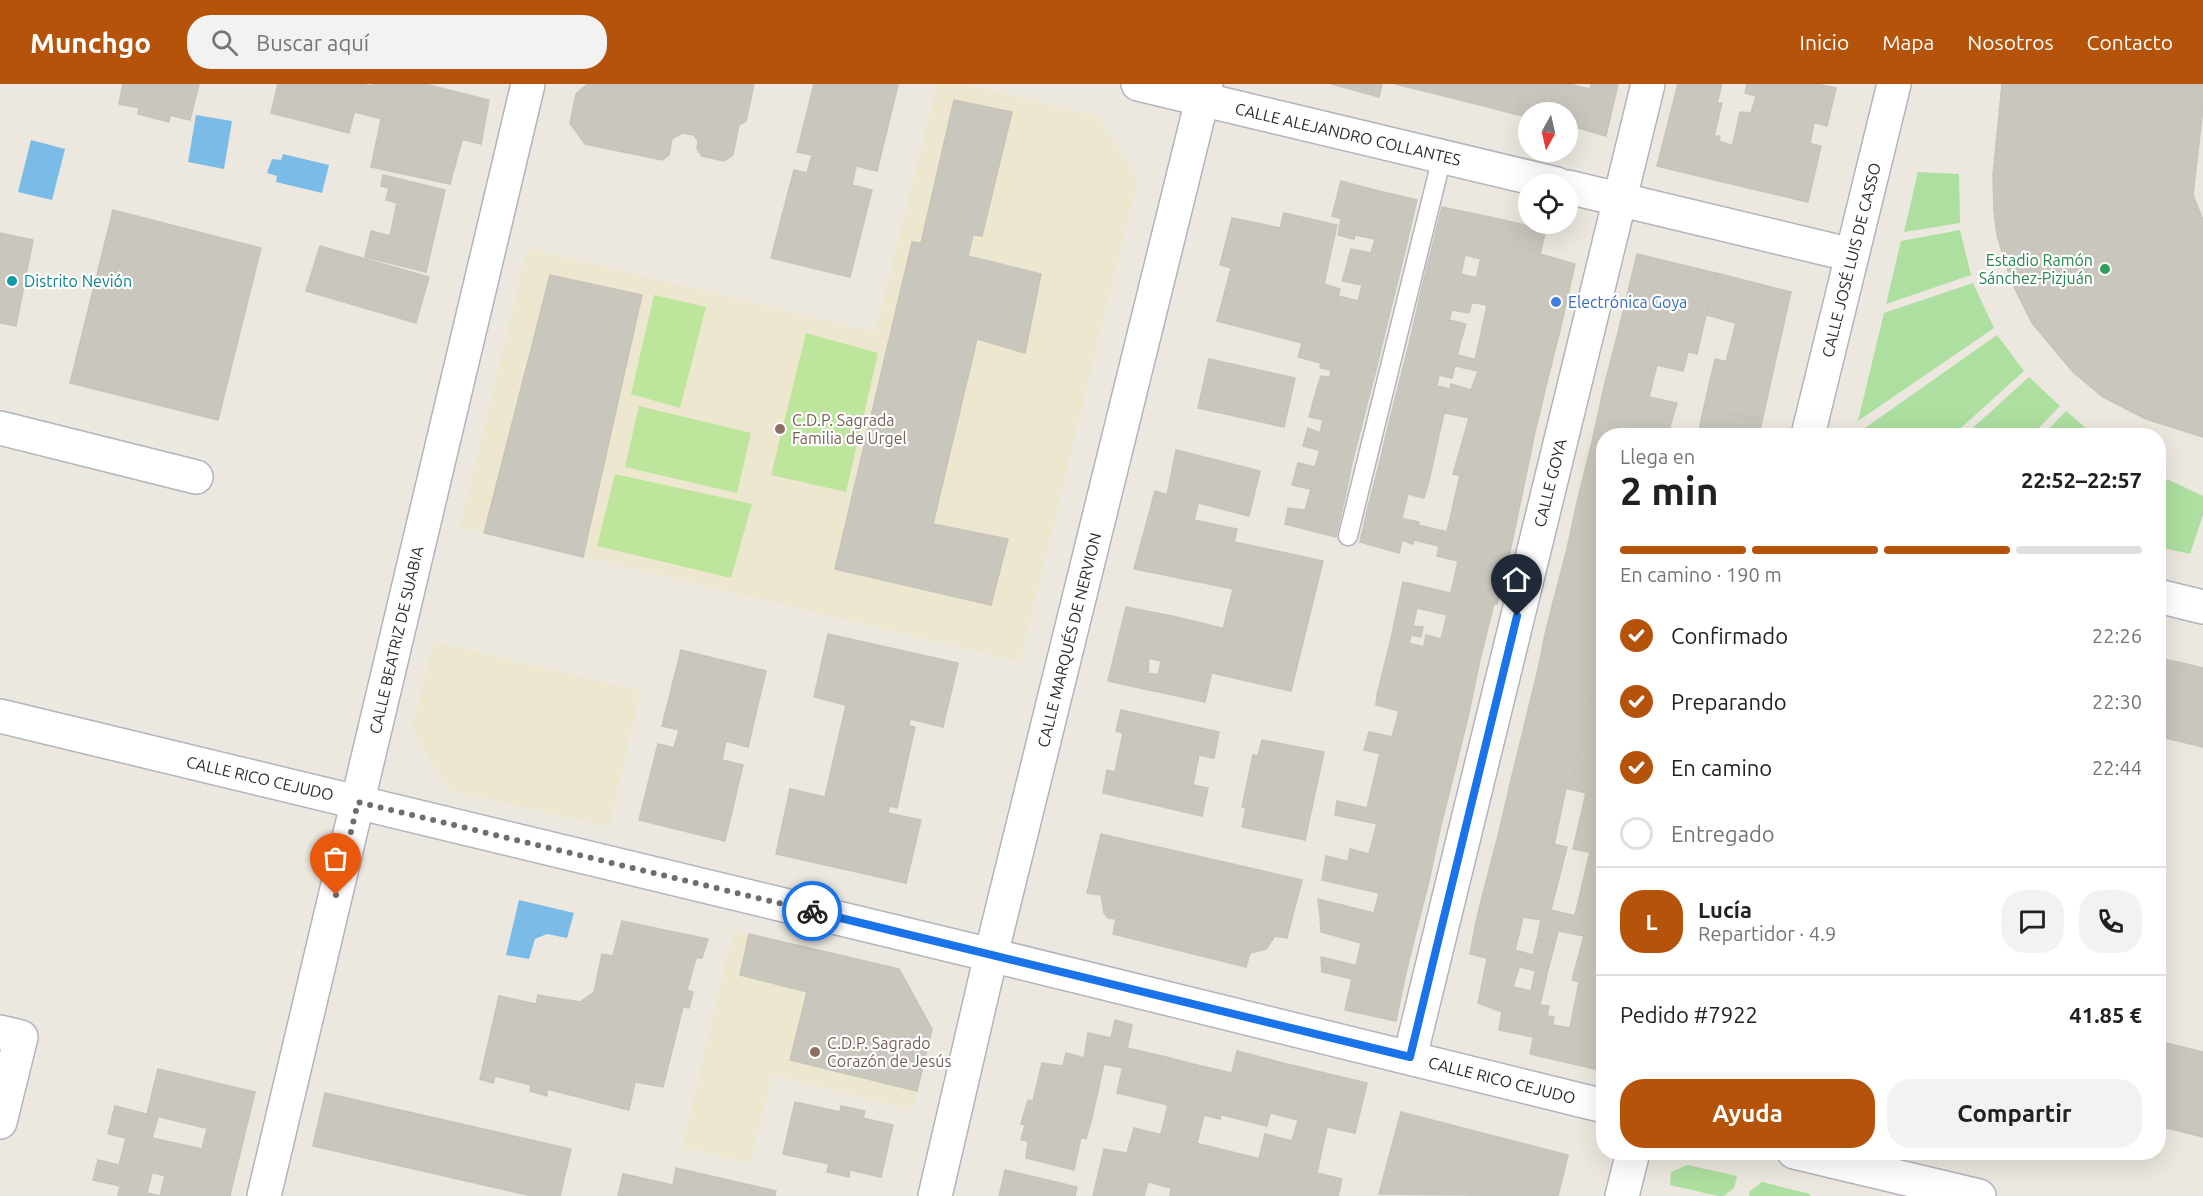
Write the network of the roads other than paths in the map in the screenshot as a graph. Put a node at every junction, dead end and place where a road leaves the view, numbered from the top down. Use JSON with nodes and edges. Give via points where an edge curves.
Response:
{"nodes":[{"id":1,"x":528,"y":84,"type":"edge"},
{"id":2,"x":1138,"y":84,"type":"edge"},
{"id":3,"x":1647,"y":84,"type":"edge"},
{"id":4,"x":1894,"y":84,"type":"edge"},
{"id":5,"x":1204,"y":92,"type":"edge"},
{"id":6,"x":1442,"y":157,"type":"junction"},
{"id":7,"x":1518,"y":175,"type":"edge"},
{"id":8,"x":1578,"y":189,"type":"edge"},
{"id":9,"x":1619,"y":199,"type":"junction"},
{"id":10,"x":1852,"y":255,"type":"junction"},
{"id":11,"x":0,"y":428,"type":"edge"},
{"id":12,"x":1810,"y":428,"type":"edge"},
{"id":13,"x":196,"y":477,"type":"dead end"},
{"id":14,"x":1348,"y":536,"type":"dead end"},
{"id":15,"x":2166,"y":598,"type":"edge"},
{"id":16,"x":2203,"y":607,"type":"edge"},
{"id":17,"x":0,"y":716,"type":"edge"},
{"id":18,"x":358,"y":802,"type":"junction"},
{"id":19,"x":991,"y":955,"type":"junction"},
{"id":20,"x":10,"y":1034,"type":"edge"},
{"id":21,"x":1410,"y":1057,"type":"junction"},
{"id":22,"x":1596,"y":1104,"type":"edge"},
{"id":23,"x":0,"y":1122,"type":"edge"},
{"id":24,"x":1631,"y":1160,"type":"edge"},
{"id":25,"x":1828,"y":1160,"type":"edge"},
{"id":26,"x":264,"y":1196,"type":"edge"},
{"id":27,"x":935,"y":1196,"type":"edge"},
{"id":28,"x":1622,"y":1196,"type":"edge"},
{"id":29,"x":1979,"y":1196,"type":"edge"}],
"edges":[{"from":1,"to":18,"type":"street","name":"CALLE BEATRIZ DE SUABIA"},
{"from":2,"to":5,"type":"street","name":"CALLE ALEJANDRO COLLANTES"},
{"from":3,"to":9,"type":"street","name":"CALLE GOYA"},
{"from":4,"to":10,"type":"street","name":"CALLE JOSÉ LUIS DE CASSO"},
{"from":5,"to":6,"type":"street","name":"CALLE ALEJANDRO COLLANTES"},
{"from":5,"to":19,"type":"street","name":"CALLE MARQUÉS DE NERVION"},
{"from":6,"to":7,"type":"street","name":"CALLE ALEJANDRO COLLANTES"},
{"from":6,"to":14,"type":"lane"},
{"from":8,"to":9,"type":"street"},
{"from":9,"to":10,"type":"street"},
{"from":9,"to":21,"type":"street","name":"CALLE GOYA"},
{"from":10,"to":12,"type":"street","name":"CALLE JOSÉ LUIS DE CASSO"},
{"from":11,"to":13,"type":"street"},
{"from":15,"to":16,"type":"street"},
{"from":17,"to":18,"type":"street","name":"CALLE RICO CEJUDO"},
{"from":18,"to":19,"type":"street","name":"CALLE RICO CEJUDO"},
{"from":18,"to":26,"type":"street","name":"CALLE BEATRIZ DE SUABIA"},
{"from":19,"to":21,"type":"street","name":"CALLE RICO CEJUDO"},
{"from":19,"to":27,"type":"street","name":"CALLE MARQUÉS DE NERVION"},
{"from":20,"to":23,"type":"street"},
{"from":21,"to":22,"type":"street","name":"CALLE RICO CEJUDO"},
{"from":24,"to":28,"type":"street"},
{"from":25,"to":29,"type":"street"}]}
